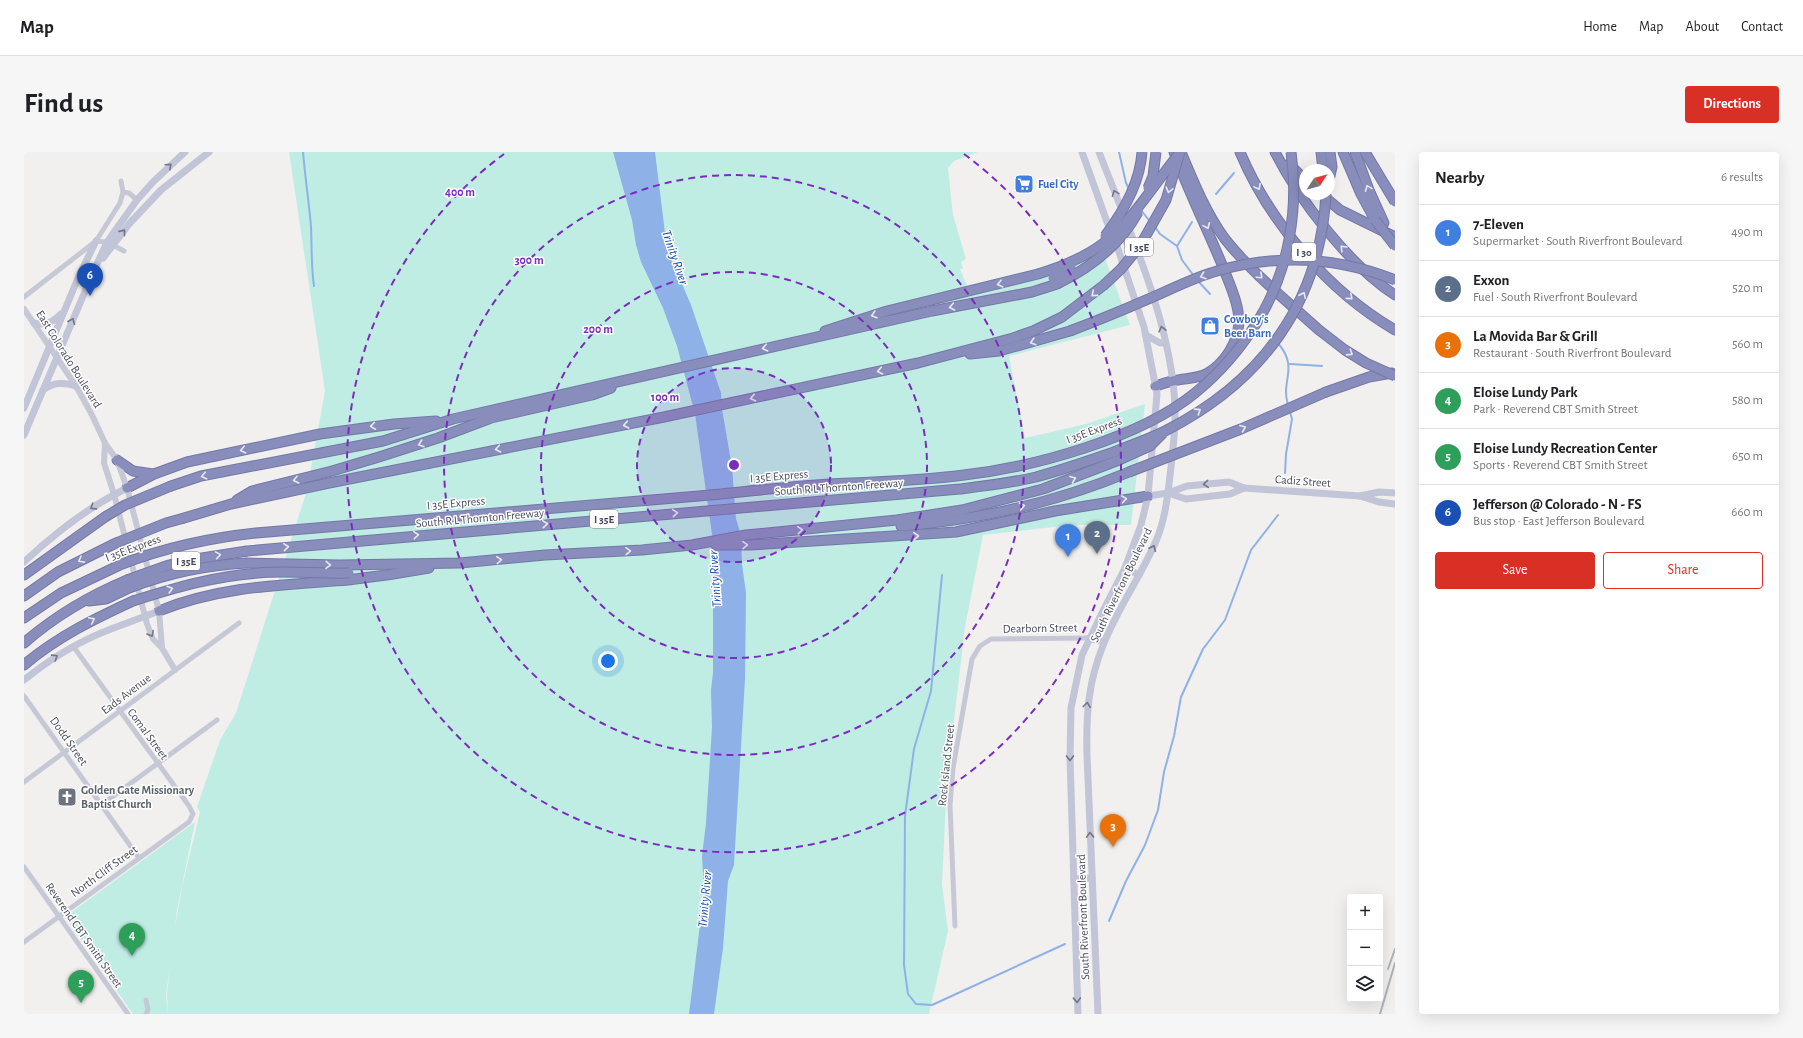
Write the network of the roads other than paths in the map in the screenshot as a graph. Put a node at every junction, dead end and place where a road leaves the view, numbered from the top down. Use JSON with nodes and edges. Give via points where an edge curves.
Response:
{"nodes":[{"id":1,"x":186,"y":152,"type":"edge"},
{"id":2,"x":1082,"y":152,"type":"edge"},
{"id":3,"x":1099,"y":152,"type":"edge"},
{"id":4,"x":1142,"y":152,"type":"edge"},
{"id":5,"x":1156,"y":152,"type":"edge"},
{"id":6,"x":1174,"y":152,"type":"edge"},
{"id":7,"x":1180,"y":152,"type":"edge"},
{"id":8,"x":1240,"y":152,"type":"edge"},
{"id":9,"x":1275,"y":152,"type":"edge"},
{"id":10,"x":1280,"y":152,"type":"edge"},
{"id":11,"x":1291,"y":152,"type":"edge"},
{"id":12,"x":1321,"y":152,"type":"edge"},
{"id":13,"x":1330,"y":152,"type":"edge"},
{"id":14,"x":1343,"y":152,"type":"edge"},
{"id":15,"x":1355,"y":152,"type":"edge"},
{"id":16,"x":1365,"y":152,"type":"edge"},
{"id":17,"x":205,"y":153,"type":"edge"},
{"id":18,"x":1322,"y":164,"type":"edge"},
{"id":19,"x":1332,"y":164,"type":"edge"},
{"id":20,"x":1299,"y":173,"type":"edge"},
{"id":21,"x":121,"y":181,"type":"dead end"},
{"id":22,"x":123,"y":192,"type":"junction"},
{"id":23,"x":1395,"y":198,"type":"edge"},
{"id":24,"x":137,"y":200,"type":"junction"},
{"id":25,"x":1325,"y":200,"type":"edge"},
{"id":26,"x":1328,"y":200,"type":"edge"},
{"id":27,"x":1395,"y":202,"type":"edge"},
{"id":28,"x":1380,"y":221,"type":"junction"},
{"id":29,"x":1107,"y":222,"type":"junction"},
{"id":30,"x":1395,"y":237,"type":"edge"},
{"id":31,"x":96,"y":241,"type":"junction"},
{"id":32,"x":110,"y":243,"type":"junction"},
{"id":33,"x":1395,"y":246,"type":"edge"},
{"id":34,"x":124,"y":251,"type":"dead end"},
{"id":35,"x":1395,"y":280,"type":"edge"},
{"id":36,"x":1148,"y":284,"type":"junction"},
{"id":37,"x":1032,"y":292,"type":"junction"},
{"id":38,"x":24,"y":296,"type":"edge"},
{"id":39,"x":1395,"y":296,"type":"edge"},
{"id":40,"x":24,"y":309,"type":"edge"},
{"id":41,"x":63,"y":312,"type":"junction"},
{"id":42,"x":34,"y":323,"type":"junction"},
{"id":43,"x":1395,"y":330,"type":"edge"},
{"id":44,"x":1146,"y":335,"type":"junction"},
{"id":45,"x":803,"y":340,"type":"junction"},
{"id":46,"x":1166,"y":343,"type":"junction"},
{"id":47,"x":49,"y":345,"type":"junction"},
{"id":48,"x":57,"y":358,"type":"junction"},
{"id":49,"x":939,"y":358,"type":"junction"},
{"id":50,"x":1395,"y":373,"type":"edge"},
{"id":51,"x":1395,"y":376,"type":"edge"},
{"id":52,"x":642,"y":377,"type":"junction"},
{"id":53,"x":1173,"y":381,"type":"junction"},
{"id":54,"x":76,"y":386,"type":"junction"},
{"id":55,"x":1156,"y":386,"type":"junction"},
{"id":56,"x":43,"y":391,"type":"junction"},
{"id":57,"x":24,"y":408,"type":"edge"},
{"id":58,"x":453,"y":419,"type":"junction"},
{"id":59,"x":1165,"y":431,"type":"junction"},
{"id":60,"x":24,"y":435,"type":"edge"},
{"id":61,"x":105,"y":443,"type":"junction"},
{"id":62,"x":117,"y":460,"type":"junction"},
{"id":63,"x":154,"y":474,"type":"junction"},
{"id":64,"x":127,"y":488,"type":"junction"},
{"id":65,"x":1244,"y":488,"type":"junction"},
{"id":66,"x":1168,"y":493,"type":"junction"},
{"id":67,"x":1395,"y":493,"type":"edge"},
{"id":68,"x":114,"y":494,"type":"junction"},
{"id":69,"x":1148,"y":496,"type":"junction"},
{"id":70,"x":1360,"y":496,"type":"junction"},
{"id":71,"x":231,"y":504,"type":"junction"},
{"id":72,"x":1395,"y":504,"type":"edge"},
{"id":73,"x":983,"y":510,"type":"junction"},
{"id":74,"x":692,"y":545,"type":"junction"},
{"id":75,"x":24,"y":562,"type":"edge"},
{"id":76,"x":460,"y":563,"type":"junction"},
{"id":77,"x":1126,"y":568,"type":"junction"},
{"id":78,"x":411,"y":572,"type":"junction"},
{"id":79,"x":24,"y":575,"type":"edge"},
{"id":80,"x":1139,"y":575,"type":"junction"},
{"id":81,"x":128,"y":584,"type":"junction"},
{"id":82,"x":24,"y":596,"type":"edge"},
{"id":83,"x":159,"y":611,"type":"junction"},
{"id":84,"x":145,"y":617,"type":"junction"},
{"id":85,"x":24,"y":618,"type":"edge"},
{"id":86,"x":239,"y":623,"type":"dead end"},
{"id":87,"x":1089,"y":638,"type":"junction"},
{"id":88,"x":992,"y":639,"type":"joint"},
{"id":89,"x":1104,"y":642,"type":"junction"},
{"id":90,"x":24,"y":643,"type":"edge"},
{"id":91,"x":73,"y":646,"type":"junction"},
{"id":92,"x":162,"y":648,"type":"junction"},
{"id":93,"x":24,"y":665,"type":"edge"},
{"id":94,"x":175,"y":670,"type":"junction"},
{"id":95,"x":24,"y":680,"type":"edge"},
{"id":96,"x":24,"y":696,"type":"edge"},
{"id":97,"x":119,"y":712,"type":"junction"},
{"id":98,"x":217,"y":720,"type":"dead end"},
{"id":99,"x":65,"y":752,"type":"junction"},
{"id":100,"x":158,"y":765,"type":"junction"},
{"id":101,"x":24,"y":782,"type":"edge"},
{"id":102,"x":101,"y":805,"type":"junction"},
{"id":103,"x":193,"y":814,"type":"joint"},
{"id":104,"x":140,"y":858,"type":"junction"},
{"id":105,"x":24,"y":867,"type":"edge"},
{"id":106,"x":1092,"y":878,"type":"junction"},
{"id":107,"x":1074,"y":879,"type":"junction"},
{"id":108,"x":59,"y":917,"type":"junction"},
{"id":109,"x":955,"y":926,"type":"dead end"},
{"id":110,"x":24,"y":942,"type":"edge"},
{"id":111,"x":146,"y":1000,"type":"dead end"},
{"id":112,"x":128,"y":1014,"type":"edge"},
{"id":113,"x":146,"y":1014,"type":"edge"},
{"id":114,"x":1078,"y":1014,"type":"edge"},
{"id":115,"x":1098,"y":1014,"type":"edge"}],
"edges":[{"from":24,"to":1,"type":"main road","one_way":true},
{"from":2,"to":29,"type":"main road","name":"South Riverfront Boulevard"},
{"from":36,"to":3,"type":"main road","name":"South Riverfront Boulevard","one_way":true},
{"from":4,"to":37,"type":"highway","bridge":true,"via":[[1136,184],[1116,222],[1102,240],[1080,261]]},
{"from":5,"to":37,"type":"highway","bridge":true,"via":[[1153,176],[1141,206],[1131,226],[1116,243],[1093,264],[1074,276]]},
{"from":6,"to":53,"type":"highway","one_way":true,"via":[[1236,301],[1239,322],[1232,347],[1216,366],[1198,377]]},
{"from":7,"to":45,"type":"highway","one_way":true,"bridge":true,"via":[[1123,225],[1104,243],[1066,264],[1038,274],[844,324]]},
{"from":7,"to":49,"type":"highway","number":"I 35E","one_way":true,"bridge":true,"via":[[1166,200],[1160,211],[1140,246],[1104,285],[1067,314],[1033,331]]},
{"from":7,"to":51,"type":"highway","one_way":true,"bridge":true,"via":[[1199,194],[1224,237],[1257,274],[1345,350]]},
{"from":8,"to":43,"type":"highway","number":"I 30","one_way":true,"via":[[1261,193],[1302,249],[1353,300]]},
{"from":39,"to":9,"type":"highway","number":"I 30","one_way":true,"via":[[1369,275],[1332,236],[1300,194]]},
{"from":10,"to":20,"type":"highway"},
{"from":11,"to":85,"type":"highway","name":"I 35E Express","bridge":true,"via":[[1294,189],[1287,248],[1279,277],[1267,305],[1250,333],[1234,355],[1194,394],[1146,422],[1095,444],[1027,464],[964,475],[820,485],[212,538],[152,553],[122,564],[61,593]]},
{"from":12,"to":18,"type":"highway"},
{"from":13,"to":19,"type":"highway"},
{"from":14,"to":28,"type":"highway","via":[[1361,194]]},
{"from":28,"to":15,"type":"highway","one_way":true},
{"from":16,"to":23,"type":"main road"},
{"from":16,"to":27,"type":"highway","bridge":true},
{"from":32,"to":17,"type":"main road","one_way":true,"via":[[162,190]]},
{"from":21,"to":22,"type":"street"},
{"from":22,"to":24,"type":"street"},
{"from":22,"to":31,"type":"street","via":[[120,203]]},
{"from":24,"to":32,"type":"main road"},
{"from":59,"to":25,"type":"highway","number":"I 35E","one_way":true,"bridge":true,"via":[[1222,396],[1245,376],[1266,353],[1292,316],[1314,268]]},
{"from":26,"to":30,"type":"highway","via":[[1340,210]]},
{"from":28,"to":33,"type":"highway","bridge":true},
{"from":29,"to":36,"type":"main road","via":[[1120,230],[1126,238]]},
{"from":29,"to":44,"type":"main road","name":"South Riverfront Boulevard"},
{"from":31,"to":32,"type":"street"},
{"from":31,"to":38,"type":"street"},
{"from":31,"to":41,"type":"main road"},
{"from":32,"to":34,"type":"street"},
{"from":48,"to":32,"type":"main road","one_way":true,"via":[[92,275]]},
{"from":35,"to":49,"type":"highway","one_way":true,"bridge":true,"via":[[1333,262],[1302,259],[1254,262],[1190,280],[1116,314],[1045,338],[999,351]]},
{"from":46,"to":36,"type":"main road","name":"South Riverfront Boulevard","one_way":true},
{"from":37,"to":45,"type":"highway","one_way":true},
{"from":40,"to":42,"type":"street","name":"East Colorado Boulevard"},
{"from":41,"to":42,"type":"main road","via":[[48,323]]},
{"from":41,"to":47,"type":"main road"},
{"from":42,"to":47,"type":"street","name":"East Colorado Boulevard"},
{"from":44,"to":46,"type":"main road","via":[[1160,343]]},
{"from":44,"to":55,"type":"main road","name":"South Riverfront Boulevard"},
{"from":45,"to":52,"type":"highway","one_way":true},
{"from":46,"to":53,"type":"main road","name":"South Riverfront Boulevard"},
{"from":47,"to":48,"type":"street","name":"East Colorado Boulevard"},
{"from":47,"to":57,"type":"main road"},
{"from":48,"to":54,"type":"street","name":"East Colorado Boulevard"},
{"from":48,"to":56,"type":"main road"},
{"from":49,"to":71,"type":"highway","number":"I 35E","one_way":true,"via":[[664,417],[375,473]]},
{"from":73,"to":50,"type":"highway","one_way":true,"bridge":true,"via":[[1029,504],[1079,491],[1241,429],[1326,392],[1369,377]]},
{"from":52,"to":58,"type":"highway"},
{"from":52,"to":71,"type":"highway","one_way":true,"via":[[592,395],[491,418],[393,453],[252,491]]},
{"from":53,"to":55,"type":"highway"},
{"from":53,"to":66,"type":"main road","name":"South Riverfront Boulevard","via":[[1175,425]]},
{"from":54,"to":56,"type":"main road","via":[[55,383]]},
{"from":54,"to":61,"type":"street","name":"East Colorado Boulevard"},
{"from":55,"to":69,"type":"main road","name":"South Riverfront Boulevard"},
{"from":56,"to":60,"type":"main road"},
{"from":58,"to":63,"type":"highway","one_way":true,"via":[[320,434],[187,462]]},
{"from":58,"to":79,"type":"highway","one_way":true,"bridge":true,"via":[[390,439],[201,476],[171,486],[105,517]]},
{"from":73,"to":59,"type":"highway","one_way":true,"bridge":true,"via":[[1119,460],[1150,446]]},
{"from":81,"to":59,"type":"highway","name":"South R L Thornton Freeway","number":"I 35E","one_way":true,"bridge":true,"via":[[183,562],[247,551],[1001,484],[1069,468]]},
{"from":61,"to":62,"type":"street","name":"East Colorado Boulevard"},
{"from":61,"to":68,"type":"street","name":"East Colorado Boulevard","via":[[104,463]]},
{"from":62,"to":63,"type":"highway","via":[[133,471]]},
{"from":62,"to":64,"type":"street","name":"East Colorado Boulevard"},
{"from":63,"to":64,"type":"highway"},
{"from":64,"to":68,"type":"main road"},
{"from":64,"to":83,"type":"street","name":"East Colorado Boulevard"},
{"from":65,"to":66,"type":"main road","name":"Cadiz Street","via":[[1230,494],[1186,499]]},
{"from":65,"to":66,"type":"main road","name":"Cadiz Street","one_way":true,"via":[[1228,482],[1187,486]]},
{"from":65,"to":70,"type":"main road","name":"Cadiz Street"},
{"from":66,"to":69,"type":"main road","name":"Cadiz Street"},
{"from":80,"to":66,"type":"main road","name":"South Riverfront Boulevard","one_way":true,"via":[[1156,541]]},
{"from":67,"to":70,"type":"main road","name":"Cadiz Street","via":[[1379,492]]},
{"from":68,"to":75,"type":"main road","one_way":true,"via":[[70,522]]},
{"from":68,"to":84,"type":"street","name":"East Colorado Boulevard"},
{"from":74,"to":69,"type":"highway","one_way":true,"via":[[750,545],[956,532],[1085,505]]},
{"from":69,"to":77,"type":"main road","name":"South Riverfront Boulevard"},
{"from":70,"to":72,"type":"main road","name":"Cadiz Street"},
{"from":71,"to":82,"type":"highway","number":"I 35E","one_way":true,"bridge":true,"via":[[166,523],[116,542],[58,572]]},
{"from":74,"to":73,"type":"highway","one_way":true,"via":[[746,535],[924,524]]},
{"from":76,"to":74,"type":"highway","one_way":true},
{"from":76,"to":78,"type":"highway"},
{"from":81,"to":76,"type":"highway","one_way":true,"bridge":true,"via":[[177,572],[233,564],[340,566]]},
{"from":77,"to":80,"type":"main road"},
{"from":77,"to":87,"type":"main road","name":"South Riverfront Boulevard"},
{"from":78,"to":83,"type":"highway","via":[[231,590],[187,600]]},
{"from":93,"to":78,"type":"highway","one_way":true,"bridge":true,"via":[[63,636],[88,622],[133,601],[196,582],[257,573]]},
{"from":80,"to":89,"type":"main road","name":"South Riverfront Boulevard"},
{"from":81,"to":90,"type":"highway","via":[[106,598],[81,602],[70,608]]},
{"from":83,"to":84,"type":"main road"},
{"from":83,"to":92,"type":"street","name":"East Colorado Boulevard"},
{"from":84,"to":91,"type":"main road"},
{"from":84,"to":92,"type":"street","name":"East Colorado Boulevard","one_way":true,"via":[[151,634]]},
{"from":86,"to":94,"type":"street","name":"Eads Avenue"},
{"from":87,"to":88,"type":"street","name":"Dearborn Street"},
{"from":87,"to":89,"type":"main road"},
{"from":87,"to":107,"type":"main road","name":"South Riverfront Boulevard","one_way":true,"via":[[1078,670],[1071,708]]},
{"from":88,"to":109,"type":"street","name":"Rock Island Street","via":[[980,646],[972,659],[953,768],[950,804]]},
{"from":106,"to":89,"type":"main road","name":"South Riverfront Boulevard","one_way":true,"via":[[1086,716],[1091,681]]},
{"from":95,"to":91,"type":"main road","one_way":true},
{"from":91,"to":97,"type":"street","name":"Comal Street"},
{"from":92,"to":94,"type":"street","name":"East Colorado Boulevard"},
{"from":94,"to":97,"type":"street","name":"Eads Avenue"},
{"from":96,"to":99,"type":"street","name":"Dodd Street"},
{"from":97,"to":99,"type":"street","name":"Eads Avenue"},
{"from":97,"to":100,"type":"street","name":"Comal Street"},
{"from":98,"to":100,"type":"street"},
{"from":99,"to":101,"type":"street","name":"Eads Avenue"},
{"from":99,"to":102,"type":"street","name":"Dodd Street"},
{"from":100,"to":102,"type":"street"},
{"from":100,"to":103,"type":"street","name":"Comal Street"},
{"from":102,"to":104,"type":"street","name":"Dodd Street"},
{"from":103,"to":104,"type":"street","name":"North Cliff Street","via":[[189,822]]},
{"from":104,"to":108,"type":"street","name":"North Cliff Street"},
{"from":105,"to":108,"type":"street","name":"Reverend CBT Smith Street"},
{"from":106,"to":107,"type":"main road"},
{"from":106,"to":115,"type":"main road","name":"South Riverfront Boulevard"},
{"from":107,"to":114,"type":"main road","name":"South Riverfront Boulevard","one_way":true},
{"from":108,"to":110,"type":"street","name":"North Cliff Street"},
{"from":108,"to":112,"type":"street","name":"Reverend CBT Smith Street"},
{"from":111,"to":113,"type":"street"}]}
